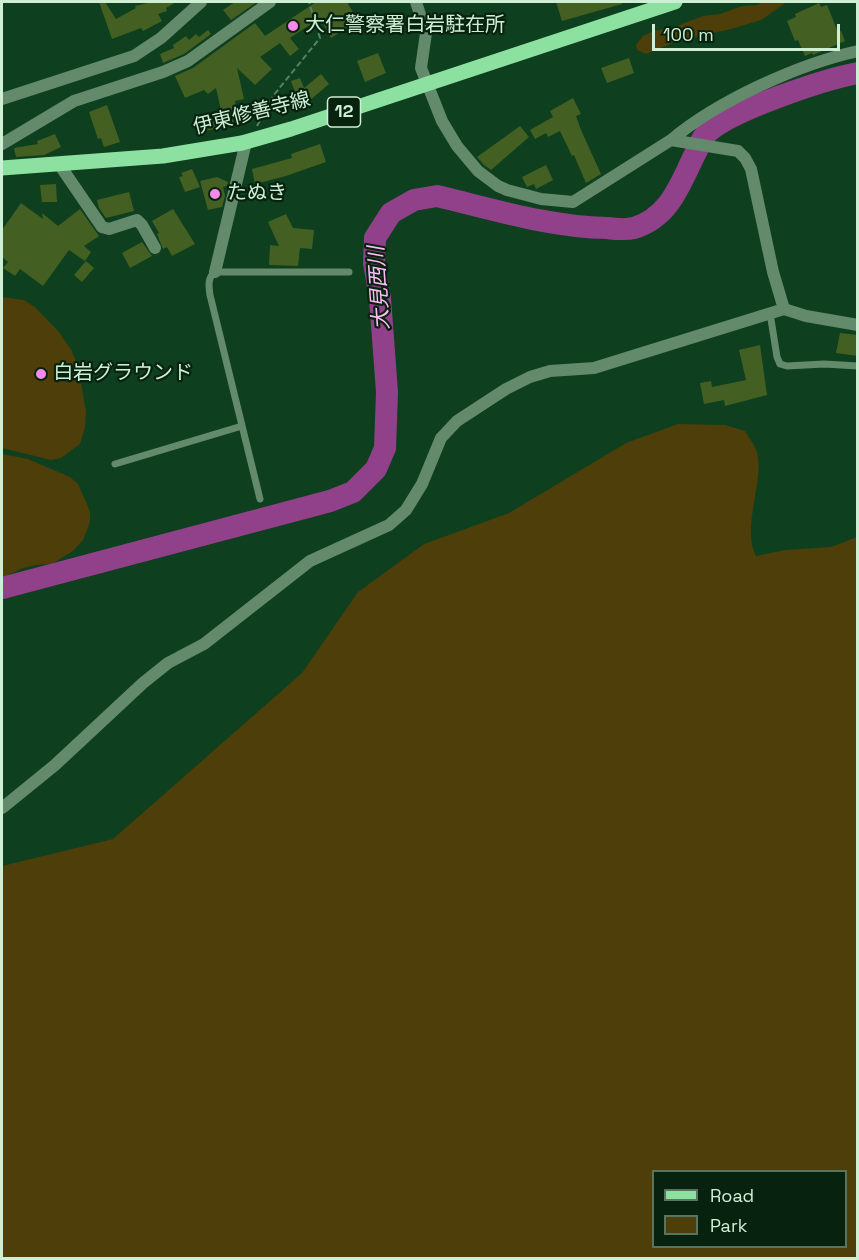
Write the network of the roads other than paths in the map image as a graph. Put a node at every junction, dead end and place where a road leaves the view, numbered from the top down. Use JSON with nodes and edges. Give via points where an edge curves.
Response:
{"nodes":[{"id":1,"x":201,"y":2,"type":"edge"},
{"id":2,"x":270,"y":2,"type":"edge"},
{"id":3,"x":416,"y":2,"type":"edge"},
{"id":4,"x":675,"y":2,"type":"edge"},
{"id":5,"x":858,"y":51,"type":"edge"},
{"id":6,"x":426,"y":84,"type":"junction"},
{"id":7,"x":2,"y":99,"type":"edge"},
{"id":8,"x":674,"y":140,"type":"junction"},
{"id":9,"x":249,"y":141,"type":"junction"},
{"id":10,"x":2,"y":144,"type":"edge"},
{"id":11,"x":59,"y":164,"type":"junction"},
{"id":12,"x":2,"y":168,"type":"edge"},
{"id":13,"x":155,"y":248,"type":"dead end"},
{"id":14,"x":215,"y":272,"type":"junction"},
{"id":15,"x":349,"y":272,"type":"dead end"},
{"id":16,"x":784,"y":309,"type":"junction"},
{"id":17,"x":770,"y":313,"type":"junction"},
{"id":18,"x":858,"y":325,"type":"edge"},
{"id":19,"x":858,"y":366,"type":"edge"},
{"id":20,"x":242,"y":426,"type":"junction"},
{"id":21,"x":115,"y":464,"type":"dead end"},
{"id":22,"x":260,"y":499,"type":"dead end"},
{"id":23,"x":2,"y":808,"type":"edge"}],
"edges":[{"from":1,"to":7,"type":"street","via":[[134,56]]},
{"from":2,"to":10,"type":"street","via":[[188,61],[74,102]]},
{"from":3,"to":6,"type":"street","via":[[426,33],[421,68]]},
{"from":4,"to":6,"type":"main road","name":"伊東修善寺線","number":"12"},
{"from":5,"to":8,"type":"street","via":[[833,56],[721,106],[685,128]]},
{"from":6,"to":8,"type":"street","via":[[442,121],[478,171],[507,190],[541,199],[573,202]]},
{"from":6,"to":9,"type":"main road","name":"伊東修善寺線","number":"12"},
{"from":8,"to":16,"type":"street","via":[[726,148],[745,158],[751,169]]},
{"from":9,"to":11,"type":"main road","name":"伊東修善寺線","number":"12","via":[[163,156]]},
{"from":9,"to":14,"type":"street"},
{"from":11,"to":12,"type":"main road","name":"伊東修善寺線","number":"12"},
{"from":11,"to":13,"type":"street","via":[[102,227],[109,229],[137,220]]},
{"from":14,"to":15,"type":"lane"},
{"from":14,"to":20,"type":"lane","via":[[209,282],[210,295]]},
{"from":16,"to":17,"type":"street"},
{"from":16,"to":18,"type":"street"},
{"from":17,"to":19,"type":"lane","via":[[780,364]]},
{"from":17,"to":23,"type":"street","via":[[594,368],[550,371],[506,389],[457,421],[441,438],[422,484],[406,510],[389,525],[310,561],[204,644],[168,663]]},
{"from":20,"to":21,"type":"lane"},
{"from":20,"to":22,"type":"lane"}]}
